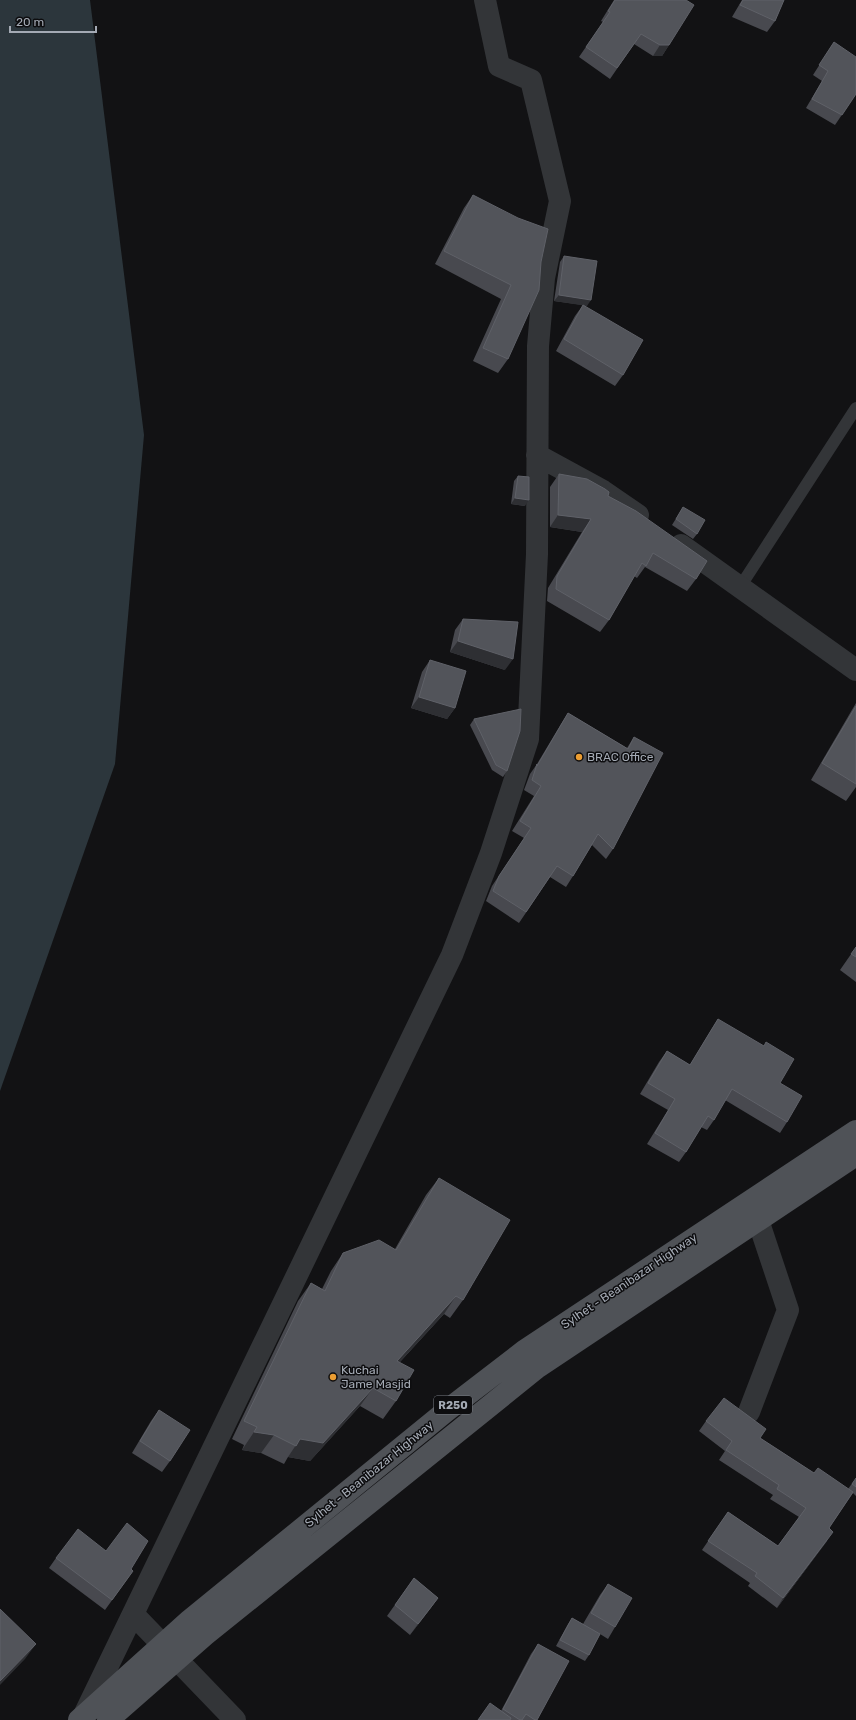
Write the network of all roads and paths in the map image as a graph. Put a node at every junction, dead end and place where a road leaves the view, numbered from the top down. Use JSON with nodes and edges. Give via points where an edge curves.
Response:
{"nodes":[{"id":1,"x":486,"y":0,"type":"edge"},
{"id":2,"x":856,"y":408,"type":"edge"},
{"id":3,"x":537,"y":455,"type":"junction"},
{"id":4,"x":740,"y":586,"type":"junction"},
{"id":5,"x":856,"y":670,"type":"edge"},
{"id":6,"x":856,"y":1131,"type":"edge"},
{"id":7,"x":856,"y":1155,"type":"edge"},
{"id":8,"x":758,"y":1220,"type":"junction"},
{"id":9,"x":749,"y":1412,"type":"dead end"},
{"id":10,"x":133,"y":1614,"type":"junction"},
{"id":11,"x":169,"y":1653,"type":"junction"},
{"id":12,"x":82,"y":1718,"type":"edge"},
{"id":13,"x":108,"y":1720,"type":"edge"},
{"id":14,"x":235,"y":1720,"type":"edge"}],
"edges":[{"from":1,"to":3,"type":"street","via":[[499,66],[531,80],[560,201],[544,278],[538,346]]},
{"from":2,"to":4,"type":"lane"},
{"from":3,"to":4,"type":"street","via":[[603,491]]},
{"from":3,"to":10,"type":"street","via":[[537,554],[528,739],[491,853],[452,955]]},
{"from":4,"to":5,"type":"street"},
{"from":6,"to":11,"type":"main road","name":"Sylhet - Beanibazar Highway","number":"R250","via":[[524,1351],[450,1408],[190,1620]]},
{"from":7,"to":8,"type":"main road","name":"Sylhet - Beanibazar Highway","number":"R250"},
{"from":8,"to":9,"type":"street","via":[[788,1310]]},
{"from":8,"to":11,"type":"main road","name":"Sylhet - Beanibazar Highway","number":"R250","via":[[538,1368],[205,1635]]},
{"from":10,"to":11,"type":"street"},
{"from":10,"to":12,"type":"street"},
{"from":11,"to":12,"type":"main road","name":"Sylhet - Beanibazar Highway","number":"R250"},
{"from":11,"to":13,"type":"main road","name":"Sylhet - Beanibazar Highway","number":"R250"},
{"from":11,"to":14,"type":"street"}]}
